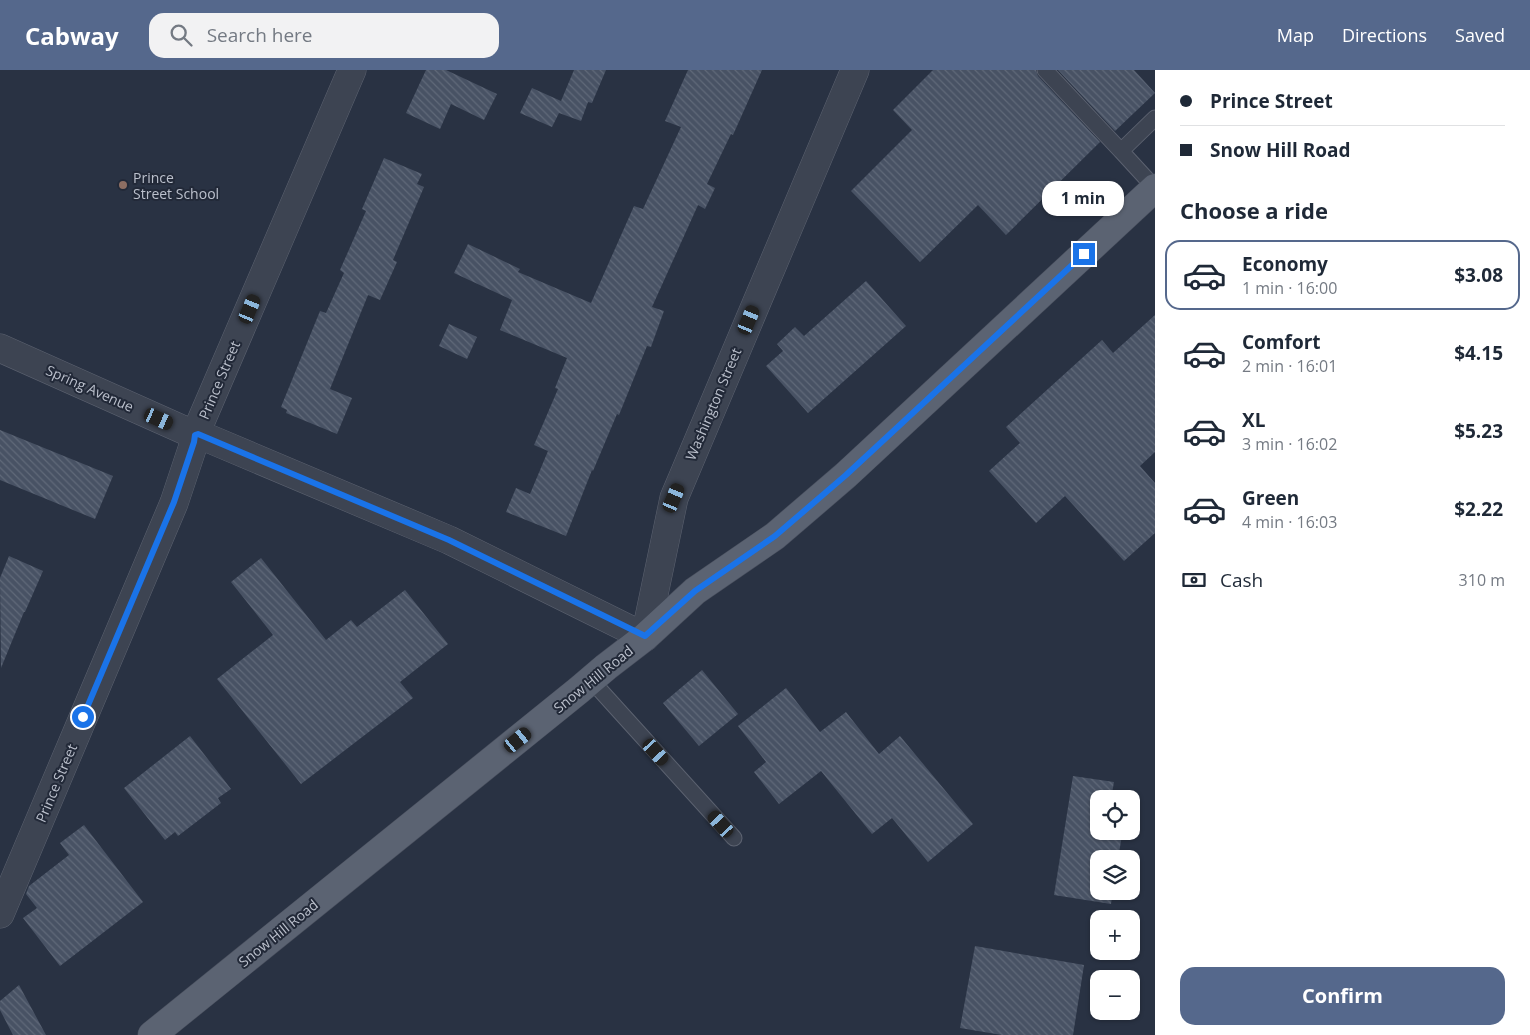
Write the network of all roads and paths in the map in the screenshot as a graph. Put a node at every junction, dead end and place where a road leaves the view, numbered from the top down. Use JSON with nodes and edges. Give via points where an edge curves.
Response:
{"nodes":[{"id":1,"x":352,"y":70,"type":"edge"},
{"id":2,"x":855,"y":70,"type":"edge"},
{"id":3,"x":1045,"y":70,"type":"edge"},
{"id":4,"x":1155,"y":118,"type":"edge"},
{"id":5,"x":1121,"y":151,"type":"junction"},
{"id":6,"x":1155,"y":188,"type":"edge"},
{"id":7,"x":0,"y":348,"type":"edge"},
{"id":8,"x":195,"y":435,"type":"junction"},
{"id":9,"x":645,"y":636,"type":"junction"},
{"id":10,"x":591,"y":680,"type":"junction"},
{"id":11,"x":734,"y":838,"type":"dead end"},
{"id":12,"x":0,"y":914,"type":"edge"},
{"id":13,"x":152,"y":1035,"type":"edge"}],
"edges":[{"from":1,"to":8,"type":"street","name":"Prince Street"},
{"from":2,"to":9,"type":"street","name":"Washington Street","via":[[674,498]]},
{"from":3,"to":5,"type":"lane"},
{"from":4,"to":5,"type":"lane"},
{"from":5,"to":6,"type":"lane"},
{"from":6,"to":9,"type":"main road","name":"Snow Hill Road","via":[[846,475],[775,536],[695,591]]},
{"from":7,"to":8,"type":"street","name":"Spring Avenue"},
{"from":8,"to":9,"type":"street","name":"Spring Avenue","via":[[449,540]]},
{"from":8,"to":12,"type":"street","name":"Prince Street","via":[[174,502]]},
{"from":9,"to":10,"type":"main road","name":"Snow Hill Road"},
{"from":10,"to":11,"type":"lane"},
{"from":10,"to":13,"type":"main road","name":"Snow Hill Road"}]}
